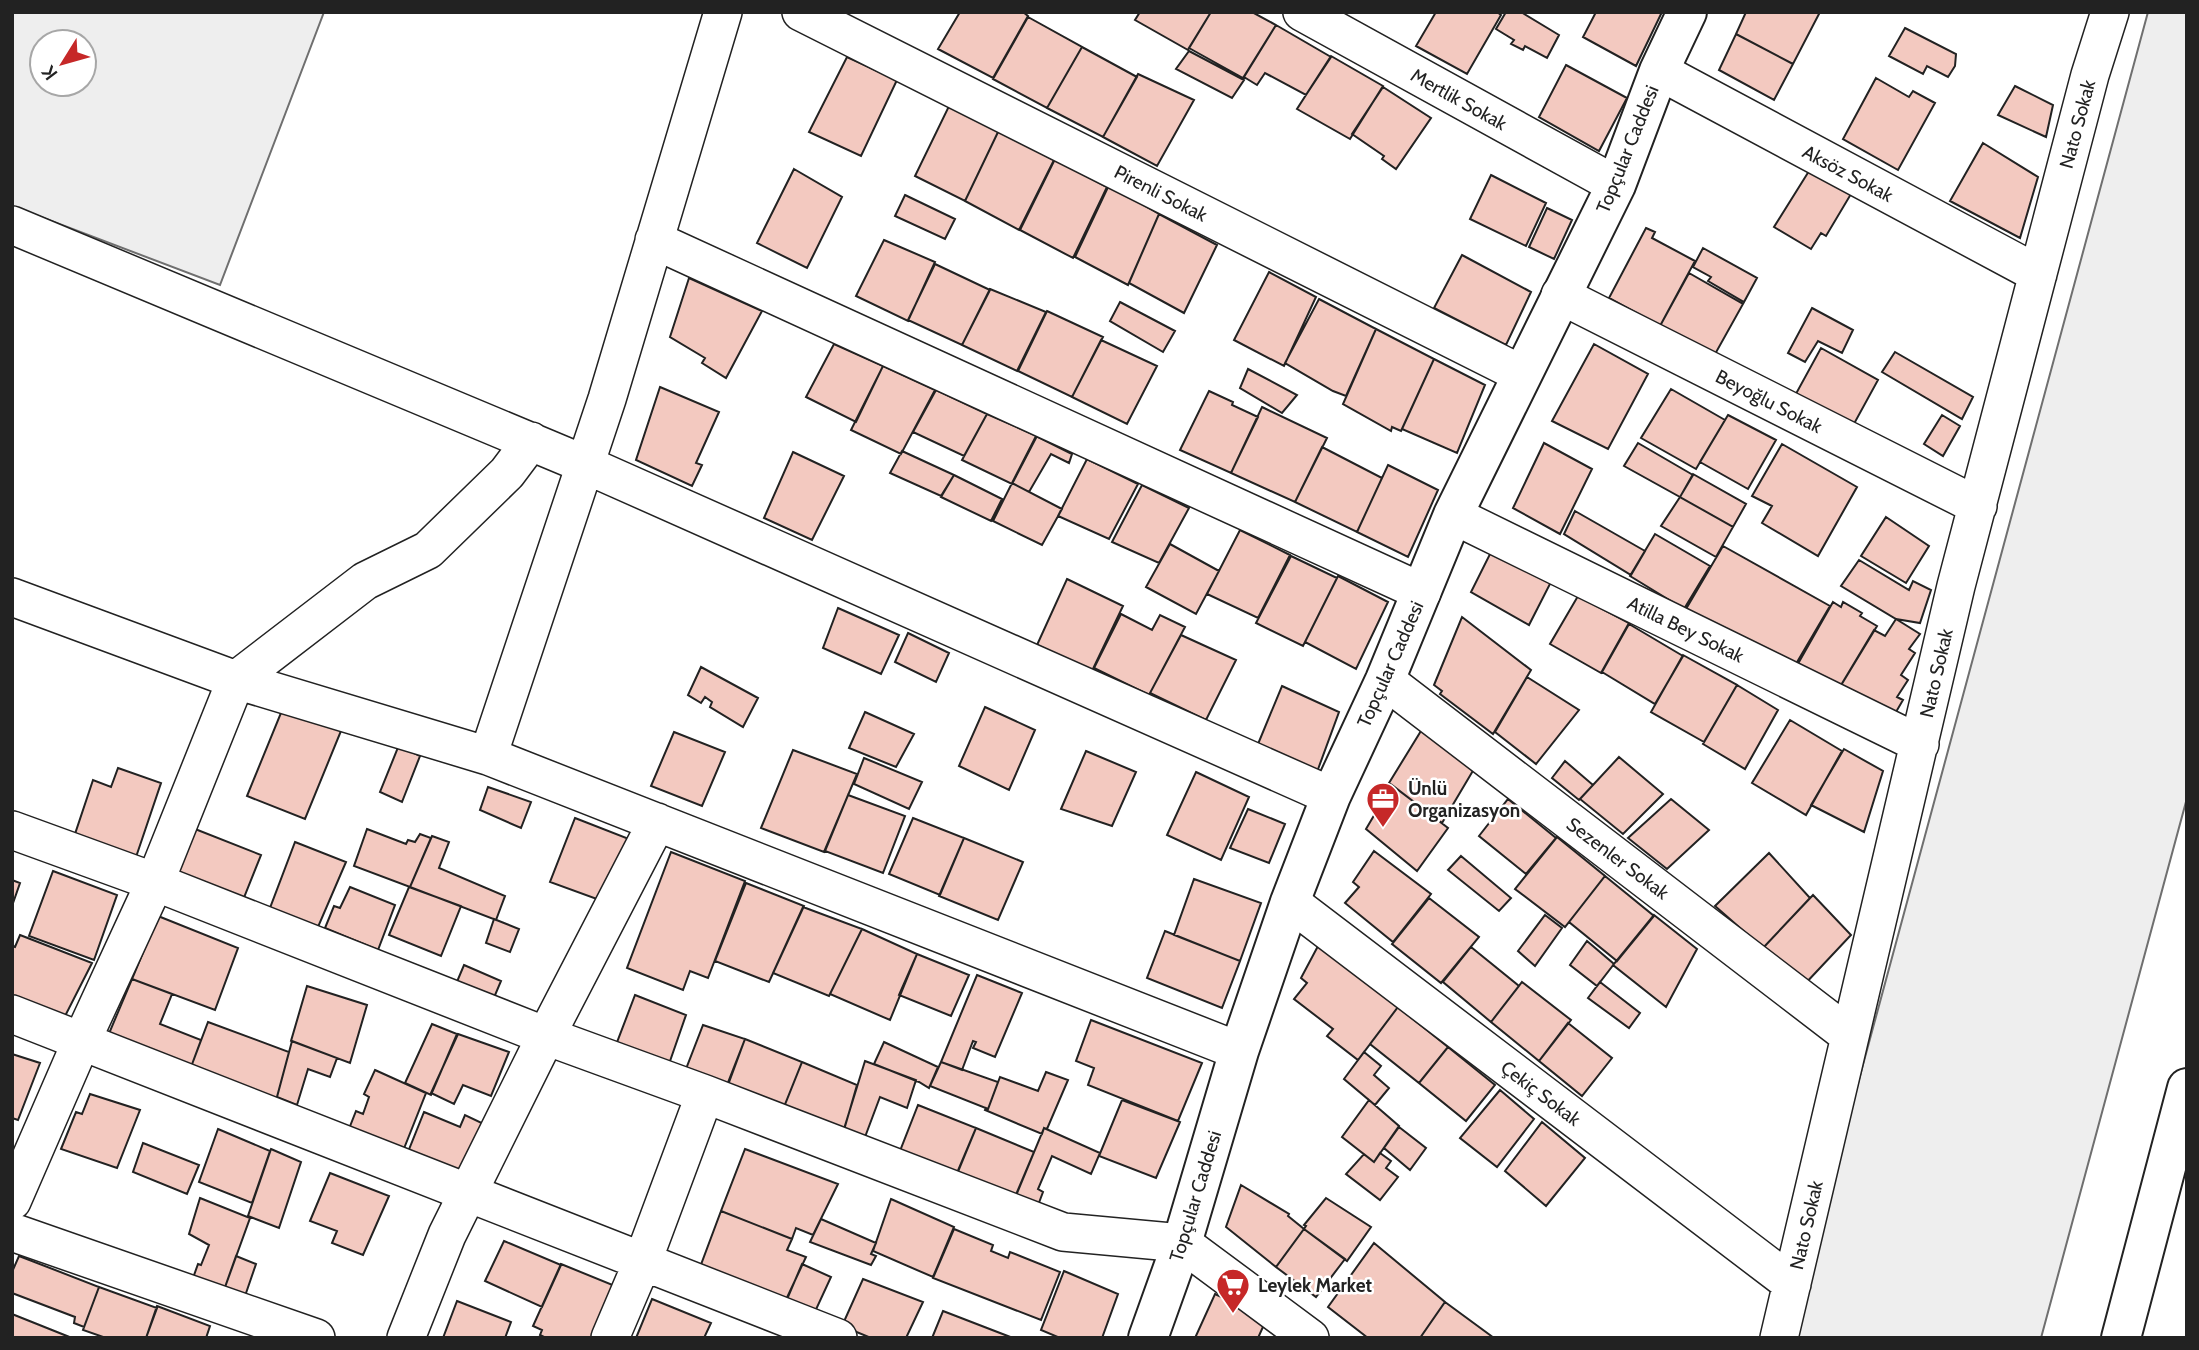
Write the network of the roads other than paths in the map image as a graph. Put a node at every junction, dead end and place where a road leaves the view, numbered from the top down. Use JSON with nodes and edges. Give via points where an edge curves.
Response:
{"nodes":[{"id":1,"x":723,"y":12,"type":"edge"},
{"id":2,"x":802,"y":12,"type":"edge"},
{"id":3,"x":1302,"y":12,"type":"edge"},
{"id":4,"x":1686,"y":12,"type":"edge"},
{"id":5,"x":2110,"y":12,"type":"edge"},
{"id":6,"x":1659,"y":71,"type":"junction"},
{"id":7,"x":1616,"y":185,"type":"junction"},
{"id":8,"x":12,"y":225,"type":"edge"},
{"id":9,"x":654,"y":240,"type":"junction"},
{"id":10,"x":2038,"y":274,"type":"junction"},
{"id":11,"x":1560,"y":295,"type":"junction"},
{"id":12,"x":1521,"y":374,"type":"junction"},
{"id":13,"x":531,"y":441,"type":"junction"},
{"id":14,"x":584,"y":464,"type":"junction"},
{"id":15,"x":1978,"y":506,"type":"junction"},
{"id":16,"x":1453,"y":515,"type":"junction"},
{"id":17,"x":1422,"y":592,"type":"junction"},
{"id":18,"x":12,"y":597,"type":"edge"},
{"id":19,"x":236,"y":680,"type":"junction"},
{"id":20,"x":1385,"y":680,"type":"junction"},
{"id":21,"x":1920,"y":744,"type":"junction"},
{"id":22,"x":488,"y":755,"type":"junction"},
{"id":23,"x":1331,"y":796,"type":"junction"},
{"id":24,"x":657,"y":822,"type":"junction"},
{"id":25,"x":12,"y":830,"type":"edge"},
{"id":26,"x":155,"y":882,"type":"junction"},
{"id":27,"x":1290,"y":902,"type":"junction"},
{"id":28,"x":12,"y":1014,"type":"edge"},
{"id":29,"x":546,"y":1036,"type":"junction"},
{"id":30,"x":1850,"y":1036,"type":"junction"},
{"id":31,"x":82,"y":1040,"type":"junction"},
{"id":32,"x":1238,"y":1051,"type":"junction"},
{"id":33,"x":2187,"y":1088,"type":"edge"},
{"id":34,"x":705,"y":1094,"type":"junction"},
{"id":35,"x":468,"y":1193,"type":"junction"},
{"id":36,"x":12,"y":1201,"type":"edge"},
{"id":37,"x":12,"y":1232,"type":"edge"},
{"id":38,"x":1182,"y":1243,"type":"junction"},
{"id":39,"x":642,"y":1263,"type":"junction"},
{"id":40,"x":1792,"y":1284,"type":"junction"},
{"id":41,"x":316,"y":1338,"type":"edge"},
{"id":42,"x":406,"y":1338,"type":"edge"},
{"id":43,"x":611,"y":1338,"type":"edge"},
{"id":44,"x":838,"y":1338,"type":"edge"},
{"id":45,"x":1148,"y":1338,"type":"edge"},
{"id":46,"x":1310,"y":1338,"type":"edge"},
{"id":47,"x":1779,"y":1338,"type":"edge"},
{"id":48,"x":2121,"y":1338,"type":"edge"}],
"edges":[{"from":1,"to":9,"type":"street"},
{"from":2,"to":12,"type":"street","name":"Pirenli Sokak"},
{"from":3,"to":7,"type":"street","name":"Mertlik Sokak"},
{"from":4,"to":6,"type":"main road","name":"Topçular Caddesi"},
{"from":5,"to":10,"type":"street","name":"Nato Sokak"},
{"from":6,"to":7,"type":"main road","name":"Topçular Caddesi"},
{"from":6,"to":10,"type":"street","name":"Aksöz Sokak"},
{"from":7,"to":11,"type":"main road","name":"Topçular Caddesi"},
{"from":8,"to":13,"type":"street"},
{"from":9,"to":14,"type":"street"},
{"from":9,"to":17,"type":"street"},
{"from":10,"to":15,"type":"street","name":"Nato Sokak"},
{"from":11,"to":12,"type":"main road","name":"Topçular Caddesi"},
{"from":11,"to":15,"type":"street","name":"Beyoğlu Sokak"},
{"from":12,"to":16,"type":"main road","name":"Topçular Caddesi"},
{"from":13,"to":14,"type":"street"},
{"from":13,"to":19,"type":"street","via":[[507,473],[428,550],[365,582]]},
{"from":14,"to":22,"type":"street"},
{"from":14,"to":23,"type":"street"},
{"from":15,"to":21,"type":"street","name":"Nato Sokak"},
{"from":16,"to":17,"type":"main road","name":"Topçular Caddesi"},
{"from":16,"to":21,"type":"street","name":"Atilla Bey Sokak"},
{"from":17,"to":20,"type":"main road","name":"Topçular Caddesi"},
{"from":18,"to":19,"type":"street"},
{"from":19,"to":22,"type":"street"},
{"from":19,"to":26,"type":"street"},
{"from":20,"to":23,"type":"main road","name":"Topçular Caddesi"},
{"from":20,"to":30,"type":"street","name":"Sezenler Sokak"},
{"from":21,"to":30,"type":"street","name":"Nato Sokak"},
{"from":22,"to":24,"type":"street"},
{"from":23,"to":27,"type":"main road","name":"Topçular Caddesi"},
{"from":24,"to":29,"type":"street"},
{"from":24,"to":32,"type":"street"},
{"from":25,"to":26,"type":"street"},
{"from":26,"to":29,"type":"street"},
{"from":26,"to":31,"type":"street"},
{"from":27,"to":32,"type":"main road","name":"Topçular Caddesi"},
{"from":27,"to":40,"type":"street","name":"Çekiç Sokak"},
{"from":28,"to":31,"type":"street"},
{"from":29,"to":34,"type":"street"},
{"from":29,"to":35,"type":"street"},
{"from":30,"to":40,"type":"street","name":"Nato Sokak"},
{"from":31,"to":35,"type":"street"},
{"from":31,"to":36,"type":"street"},
{"from":32,"to":38,"type":"main road","name":"Topçular Caddesi"},
{"from":33,"to":48,"type":"main road"},
{"from":34,"to":38,"type":"street","via":[[1063,1233]]},
{"from":34,"to":39,"type":"street"},
{"from":35,"to":39,"type":"street"},
{"from":35,"to":42,"type":"street"},
{"from":37,"to":41,"type":"street"},
{"from":38,"to":45,"type":"main road","name":"Topçular Caddesi"},
{"from":38,"to":46,"type":"street"},
{"from":39,"to":43,"type":"street"},
{"from":39,"to":44,"type":"street"},
{"from":40,"to":47,"type":"street","name":"Nato Sokak"}]}
